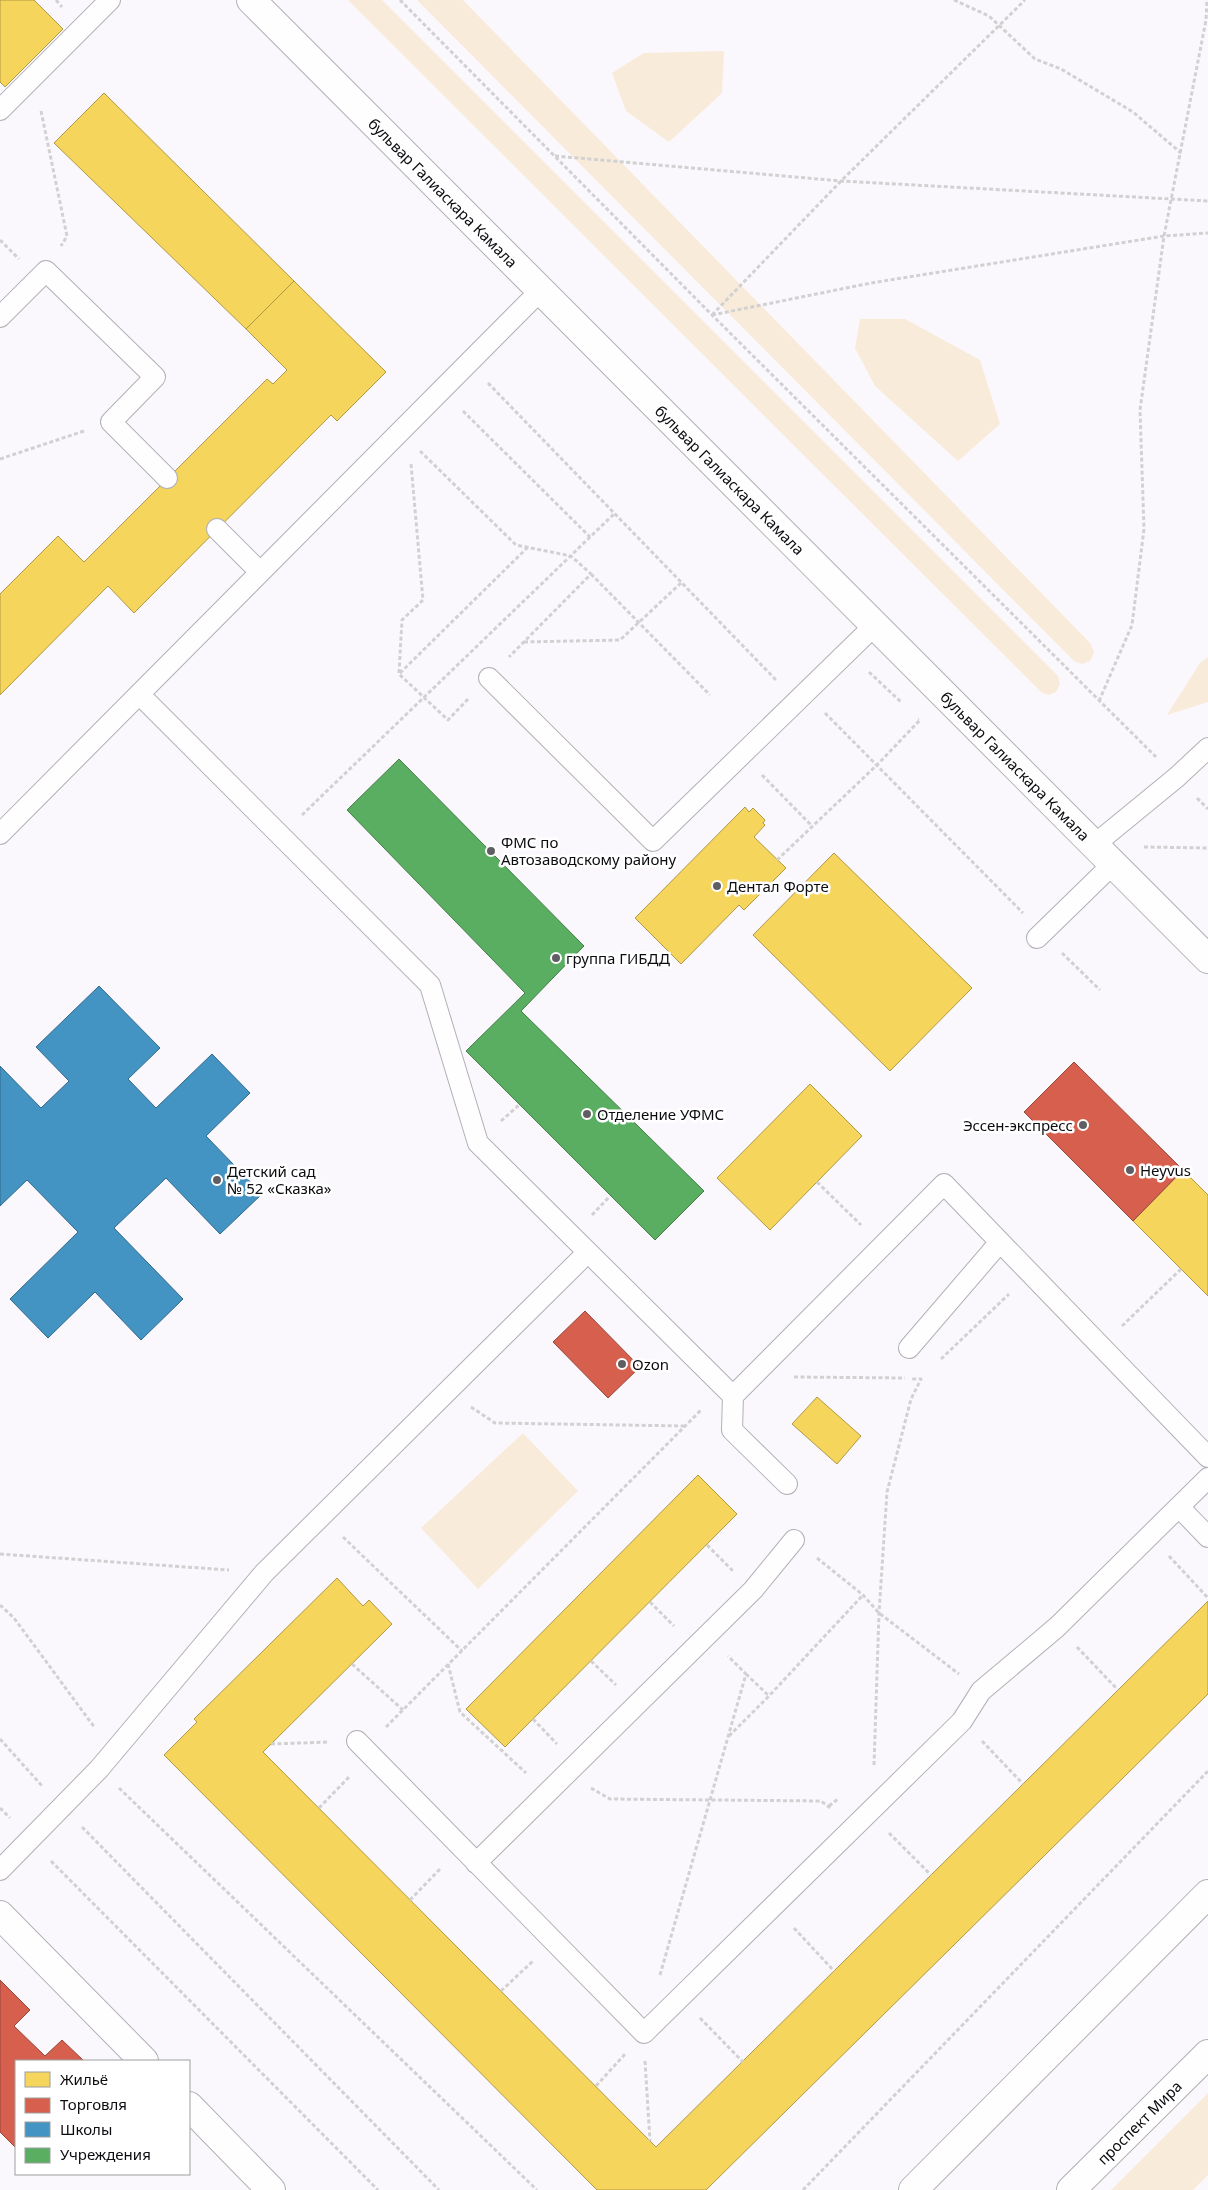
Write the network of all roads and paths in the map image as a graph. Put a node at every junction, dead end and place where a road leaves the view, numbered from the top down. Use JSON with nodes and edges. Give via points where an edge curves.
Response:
{"nodes":[{"id":1,"x":110,"y":0,"type":"edge"},
{"id":2,"x":251,"y":0,"type":"edge"},
{"id":3,"x":400,"y":0,"type":"edge"},
{"id":4,"x":954,"y":0,"type":"edge"},
{"id":5,"x":1025,"y":0,"type":"edge"},
{"id":6,"x":1205,"y":0,"type":"edge"},
{"id":7,"x":1208,"y":4,"type":"edge"},
{"id":8,"x":1000,"y":24,"type":"junction"},
{"id":9,"x":34,"y":76,"type":"junction"},
{"id":10,"x":0,"y":110,"type":"edge"},
{"id":11,"x":1181,"y":153,"type":"junction"},
{"id":12,"x":555,"y":156,"type":"junction"},
{"id":13,"x":841,"y":181,"type":"junction"},
{"id":14,"x":1172,"y":199,"type":"junction"},
{"id":15,"x":1208,"y":201,"type":"edge"},
{"id":16,"x":1208,"y":233,"type":"edge"},
{"id":17,"x":1164,"y":236,"type":"junction"},
{"id":18,"x":46,"y":272,"type":"junction"},
{"id":19,"x":541,"y":290,"type":"junction"},
{"id":20,"x":712,"y":315,"type":"junction"},
{"id":21,"x":0,"y":317,"type":"edge"},
{"id":22,"x":441,"y":390,"type":"junction"},
{"id":23,"x":111,"y":422,"type":"junction"},
{"id":24,"x":404,"y":437,"type":"junction"},
{"id":25,"x":0,"y":459,"type":"edge"},
{"id":26,"x":167,"y":478,"type":"dead end"},
{"id":27,"x":615,"y":513,"type":"dead end"},
{"id":28,"x":218,"y":529,"type":"dead end"},
{"id":29,"x":590,"y":537,"type":"junction"},
{"id":30,"x":528,"y":547,"type":"junction"},
{"id":31,"x":571,"y":556,"type":"junction"},
{"id":32,"x":260,"y":572,"type":"junction"},
{"id":33,"x":591,"y":574,"type":"junction"},
{"id":34,"x":682,"y":582,"type":"dead end"},
{"id":35,"x":639,"y":623,"type":"junction"},
{"id":36,"x":875,"y":625,"type":"junction"},
{"id":37,"x":524,"y":642,"type":"junction"},
{"id":38,"x":860,"y":671,"type":"dead end"},
{"id":39,"x":399,"y":674,"type":"junction"},
{"id":40,"x":489,"y":678,"type":"junction"},
{"id":41,"x":138,"y":694,"type":"junction"},
{"id":42,"x":710,"y":695,"type":"dead end"},
{"id":43,"x":424,"y":697,"type":"junction"},
{"id":44,"x":1099,"y":701,"type":"junction"},
{"id":45,"x":907,"y":707,"type":"dead end"},
{"id":46,"x":913,"y":714,"type":"dead end"},
{"id":47,"x":1208,"y":748,"type":"edge"},
{"id":48,"x":742,"y":754,"type":"junction"},
{"id":49,"x":1177,"y":777,"type":"junction"},
{"id":50,"x":1208,"y":809,"type":"edge"},
{"id":51,"x":812,"y":826,"type":"junction"},
{"id":52,"x":0,"y":834,"type":"edge"},
{"id":53,"x":281,"y":836,"type":"junction"},
{"id":54,"x":1208,"y":848,"type":"edge"},
{"id":55,"x":1101,"y":852,"type":"junction"},
{"id":56,"x":778,"y":860,"type":"dead end"},
{"id":57,"x":1037,"y":938,"type":"dead end"},
{"id":58,"x":1208,"y":959,"type":"edge"},
{"id":59,"x":817,"y":1182,"type":"dead end"},
{"id":60,"x":1000,"y":1242,"type":"junction"},
{"id":61,"x":882,"y":1246,"type":"junction"},
{"id":62,"x":587,"y":1253,"type":"junction"},
{"id":63,"x":1181,"y":1269,"type":"dead end"},
{"id":64,"x":1030,"y":1273,"type":"junction"},
{"id":65,"x":1102,"y":1347,"type":"junction"},
{"id":66,"x":909,"y":1348,"type":"dead end"},
{"id":67,"x":935,"y":1366,"type":"dead end"},
{"id":68,"x":928,"y":1372,"type":"dead end"},
{"id":69,"x":752,"y":1377,"type":"junction"},
{"id":70,"x":921,"y":1379,"type":"junction"},
{"id":71,"x":447,"y":1392,"type":"junction"},
{"id":72,"x":728,"y":1392,"type":"junction"},
{"id":73,"x":686,"y":1426,"type":"junction"},
{"id":74,"x":1208,"y":1457,"type":"edge"},
{"id":75,"x":1208,"y":1478,"type":"edge"},
{"id":76,"x":787,"y":1484,"type":"dead end"},
{"id":77,"x":1179,"y":1507,"type":"junction"},
{"id":78,"x":321,"y":1516,"type":"junction"},
{"id":79,"x":1150,"y":1536,"type":"junction"},
{"id":80,"x":1208,"y":1537,"type":"edge"},
{"id":81,"x":794,"y":1540,"type":"joint"},
{"id":82,"x":707,"y":1545,"type":"dead end"},
{"id":83,"x":0,"y":1554,"type":"edge"},
{"id":84,"x":264,"y":1573,"type":"junction"},
{"id":85,"x":754,"y":1590,"type":"junction"},
{"id":86,"x":862,"y":1595,"type":"junction"},
{"id":87,"x":1208,"y":1598,"type":"edge"},
{"id":88,"x":0,"y":1605,"type":"edge"},
{"id":89,"x":879,"y":1613,"type":"junction"},
{"id":90,"x":1057,"y":1627,"type":"junction"},
{"id":91,"x":707,"y":1635,"type":"junction"},
{"id":92,"x":462,"y":1651,"type":"junction"},
{"id":93,"x":352,"y":1664,"type":"dead end"},
{"id":94,"x":448,"y":1664,"type":"junction"},
{"id":95,"x":746,"y":1674,"type":"junction"},
{"id":96,"x":1118,"y":1690,"type":"dead end"},
{"id":97,"x":981,"y":1691,"type":"junction"},
{"id":98,"x":769,"y":1696,"type":"junction"},
{"id":99,"x":403,"y":1710,"type":"junction"},
{"id":100,"x":962,"y":1721,"type":"junction"},
{"id":101,"x":728,"y":1736,"type":"junction"},
{"id":102,"x":0,"y":1739,"type":"edge"},
{"id":103,"x":271,"y":1744,"type":"dead end"},
{"id":104,"x":364,"y":1748,"type":"junction"},
{"id":105,"x":113,"y":1752,"type":"junction"},
{"id":106,"x":99,"y":1768,"type":"junction"},
{"id":107,"x":1208,"y":1771,"type":"edge"},
{"id":108,"x":566,"y":1774,"type":"junction"},
{"id":109,"x":1023,"y":1784,"type":"dead end"},
{"id":110,"x":890,"y":1791,"type":"junction"},
{"id":111,"x":547,"y":1792,"type":"junction"},
{"id":112,"x":710,"y":1800,"type":"junction"},
{"id":113,"x":61,"y":1806,"type":"junction"},
{"id":114,"x":0,"y":1808,"type":"edge"},
{"id":115,"x":319,"y":1808,"type":"dead end"},
{"id":116,"x":862,"y":1819,"type":"junction"},
{"id":117,"x":29,"y":1839,"type":"junction"},
{"id":118,"x":461,"y":1848,"type":"junction"},
{"id":119,"x":476,"y":1863,"type":"junction"},
{"id":120,"x":0,"y":1870,"type":"edge"},
{"id":121,"x":931,"y":1875,"type":"dead end"},
{"id":122,"x":1208,"y":1894,"type":"edge"},
{"id":123,"x":410,"y":1900,"type":"dead end"},
{"id":124,"x":773,"y":1906,"type":"junction"},
{"id":125,"x":0,"y":1915,"type":"edge"},
{"id":126,"x":553,"y":1941,"type":"junction"},
{"id":127,"x":834,"y":1971,"type":"dead end"},
{"id":128,"x":660,"y":1977,"type":"dead end"},
{"id":129,"x":501,"y":1991,"type":"dead end"},
{"id":130,"x":680,"y":1998,"type":"junction"},
{"id":131,"x":644,"y":2033,"type":"junction"},
{"id":132,"x":1208,"y":2054,"type":"edge"},
{"id":133,"x":143,"y":2060,"type":"edge"},
{"id":134,"x":743,"y":2062,"type":"dead end"},
{"id":135,"x":596,"y":2086,"type":"dead end"},
{"id":136,"x":190,"y":2107,"type":"edge"},
{"id":137,"x":650,"y":2141,"type":"dead end"},
{"id":138,"x":271,"y":2190,"type":"edge"},
{"id":139,"x":378,"y":2190,"type":"edge"},
{"id":140,"x":439,"y":2190,"type":"edge"},
{"id":141,"x":537,"y":2190,"type":"edge"},
{"id":142,"x":803,"y":2190,"type":"edge"},
{"id":143,"x":913,"y":2190,"type":"edge"},
{"id":144,"x":1071,"y":2190,"type":"edge"}],
"edges":[{"from":1,"to":9,"type":"lane"},
{"from":2,"to":19,"type":"street","name":"бульвар Галиаскара Камала"},
{"from":3,"to":12,"type":"path"},
{"from":4,"to":8,"type":"path"},
{"from":5,"to":8,"type":"path"},
{"from":6,"to":7,"type":"path"},
{"from":6,"to":11,"type":"path","via":[[1206,20]]},
{"from":8,"to":11,"type":"path","via":[[1035,58],[1061,69],[1133,112]]},
{"from":8,"to":13,"type":"path"},
{"from":9,"to":10,"type":"lane"},
{"from":9,"to":18,"type":"path","via":[[67,236]]},
{"from":11,"to":14,"type":"path"},
{"from":12,"to":13,"type":"path"},
{"from":12,"to":20,"type":"path"},
{"from":13,"to":14,"type":"path"},
{"from":13,"to":20,"type":"path"},
{"from":14,"to":15,"type":"path"},
{"from":14,"to":17,"type":"path"},
{"from":16,"to":17,"type":"path"},
{"from":17,"to":20,"type":"path","via":[[871,283]]},
{"from":17,"to":44,"type":"path","via":[[1140,410],[1144,528],[1132,625]]},
{"from":18,"to":21,"type":"lane"},
{"from":18,"to":23,"type":"lane","via":[[155,378]]},
{"from":19,"to":22,"type":"lane"},
{"from":19,"to":36,"type":"street","name":"бульвар Галиаскара Камала"},
{"from":20,"to":44,"type":"path"},
{"from":22,"to":24,"type":"lane"},
{"from":22,"to":29,"type":"path"},
{"from":23,"to":25,"type":"path"},
{"from":23,"to":26,"type":"lane"},
{"from":24,"to":30,"type":"path","via":[[516,545]]},
{"from":24,"to":32,"type":"lane"},
{"from":24,"to":39,"type":"path","via":[[423,600],[402,620]]},
{"from":27,"to":29,"type":"path"},
{"from":28,"to":32,"type":"lane"},
{"from":29,"to":31,"type":"path"},
{"from":30,"to":31,"type":"path"},
{"from":30,"to":39,"type":"path"},
{"from":31,"to":33,"type":"path"},
{"from":31,"to":43,"type":"path"},
{"from":32,"to":41,"type":"lane"},
{"from":33,"to":35,"type":"path"},
{"from":33,"to":37,"type":"path"},
{"from":34,"to":35,"type":"path"},
{"from":35,"to":37,"type":"path","via":[[620,640]]},
{"from":35,"to":42,"type":"path"},
{"from":36,"to":48,"type":"lane"},
{"from":36,"to":55,"type":"street","name":"бульвар Галиаскара Камала"},
{"from":37,"to":40,"type":"path"},
{"from":38,"to":45,"type":"path","via":[[874,675]]},
{"from":39,"to":43,"type":"path"},
{"from":40,"to":43,"type":"path","via":[[448,720]]},
{"from":40,"to":48,"type":"lane","via":[[653,841]]},
{"from":41,"to":52,"type":"lane"},
{"from":41,"to":53,"type":"lane"},
{"from":43,"to":53,"type":"path"},
{"from":44,"to":49,"type":"path"},
{"from":46,"to":51,"type":"path","via":[[920,720]]},
{"from":47,"to":49,"type":"lane"},
{"from":48,"to":51,"type":"path"},
{"from":49,"to":50,"type":"path"},
{"from":49,"to":55,"type":"lane"},
{"from":51,"to":56,"type":"path"},
{"from":53,"to":62,"type":"lane","via":[[430,985],[478,1143]]},
{"from":54,"to":55,"type":"path"},
{"from":55,"to":57,"type":"lane"},
{"from":55,"to":58,"type":"street","name":"бульвар Галиаскара Камала"},
{"from":59,"to":61,"type":"path"},
{"from":60,"to":61,"type":"lane","via":[[944,1184]]},
{"from":60,"to":64,"type":"lane"},
{"from":60,"to":66,"type":"lane"},
{"from":61,"to":69,"type":"lane"},
{"from":62,"to":71,"type":"lane"},
{"from":62,"to":72,"type":"lane"},
{"from":63,"to":65,"type":"path"},
{"from":64,"to":65,"type":"lane"},
{"from":64,"to":67,"type":"path"},
{"from":65,"to":74,"type":"lane"},
{"from":68,"to":70,"type":"path"},
{"from":69,"to":70,"type":"path"},
{"from":69,"to":72,"type":"lane"},
{"from":70,"to":89,"type":"path","via":[[911,1399],[887,1492]]},
{"from":71,"to":73,"type":"path","via":[[495,1423]]},
{"from":71,"to":78,"type":"lane"},
{"from":72,"to":73,"type":"path"},
{"from":72,"to":76,"type":"lane","via":[[732,1430]]},
{"from":73,"to":92,"type":"path"},
{"from":75,"to":77,"type":"lane"},
{"from":77,"to":79,"type":"lane"},
{"from":77,"to":80,"type":"lane"},
{"from":78,"to":84,"type":"lane"},
{"from":78,"to":92,"type":"path"},
{"from":79,"to":87,"type":"path"},
{"from":79,"to":90,"type":"lane"},
{"from":81,"to":85,"type":"lane"},
{"from":81,"to":86,"type":"path"},
{"from":82,"to":85,"type":"path"},
{"from":83,"to":84,"type":"path"},
{"from":84,"to":105,"type":"lane"},
{"from":85,"to":91,"type":"lane"},
{"from":86,"to":89,"type":"path"},
{"from":86,"to":98,"type":"path"},
{"from":88,"to":105,"type":"path","via":[[14,1618]]},
{"from":89,"to":97,"type":"path"},
{"from":89,"to":110,"type":"path","via":[[874,1766]]},
{"from":90,"to":96,"type":"path"},
{"from":90,"to":97,"type":"lane"},
{"from":91,"to":95,"type":"path"},
{"from":91,"to":108,"type":"lane"},
{"from":92,"to":94,"type":"path"},
{"from":93,"to":99,"type":"path"},
{"from":94,"to":99,"type":"path"},
{"from":94,"to":111,"type":"path","via":[[460,1712]]},
{"from":95,"to":98,"type":"path"},
{"from":95,"to":101,"type":"path"},
{"from":97,"to":100,"type":"lane"},
{"from":98,"to":101,"type":"path"},
{"from":99,"to":104,"type":"path"},
{"from":100,"to":109,"type":"path"},
{"from":100,"to":110,"type":"lane"},
{"from":101,"to":112,"type":"path"},
{"from":102,"to":113,"type":"path"},
{"from":103,"to":104,"type":"path"},
{"from":104,"to":115,"type":"path"},
{"from":104,"to":118,"type":"lane"},
{"from":105,"to":106,"type":"lane"},
{"from":106,"to":113,"type":"lane"},
{"from":106,"to":141,"type":"path"},
{"from":107,"to":142,"type":"path"},
{"from":108,"to":111,"type":"lane"},
{"from":108,"to":112,"type":"path","via":[[610,1799]]},
{"from":110,"to":116,"type":"lane"},
{"from":111,"to":119,"type":"lane"},
{"from":112,"to":116,"type":"path","via":[[821,1801]]},
{"from":112,"to":128,"type":"path"},
{"from":113,"to":117,"type":"lane"},
{"from":113,"to":140,"type":"path"},
{"from":114,"to":117,"type":"path"},
{"from":116,"to":121,"type":"path"},
{"from":116,"to":124,"type":"lane"},
{"from":117,"to":120,"type":"lane"},
{"from":117,"to":139,"type":"path"},
{"from":118,"to":119,"type":"lane"},
{"from":118,"to":123,"type":"path"},
{"from":119,"to":126,"type":"lane"},
{"from":122,"to":143,"type":"street"},
{"from":124,"to":127,"type":"path"},
{"from":124,"to":130,"type":"lane"},
{"from":125,"to":133,"type":"street"},
{"from":126,"to":129,"type":"path"},
{"from":126,"to":131,"type":"lane"},
{"from":130,"to":131,"type":"lane"},
{"from":130,"to":134,"type":"path"},
{"from":131,"to":135,"type":"path"},
{"from":131,"to":137,"type":"path"},
{"from":132,"to":144,"type":"street","name":"проспект Мира"},
{"from":136,"to":138,"type":"street"}]}
